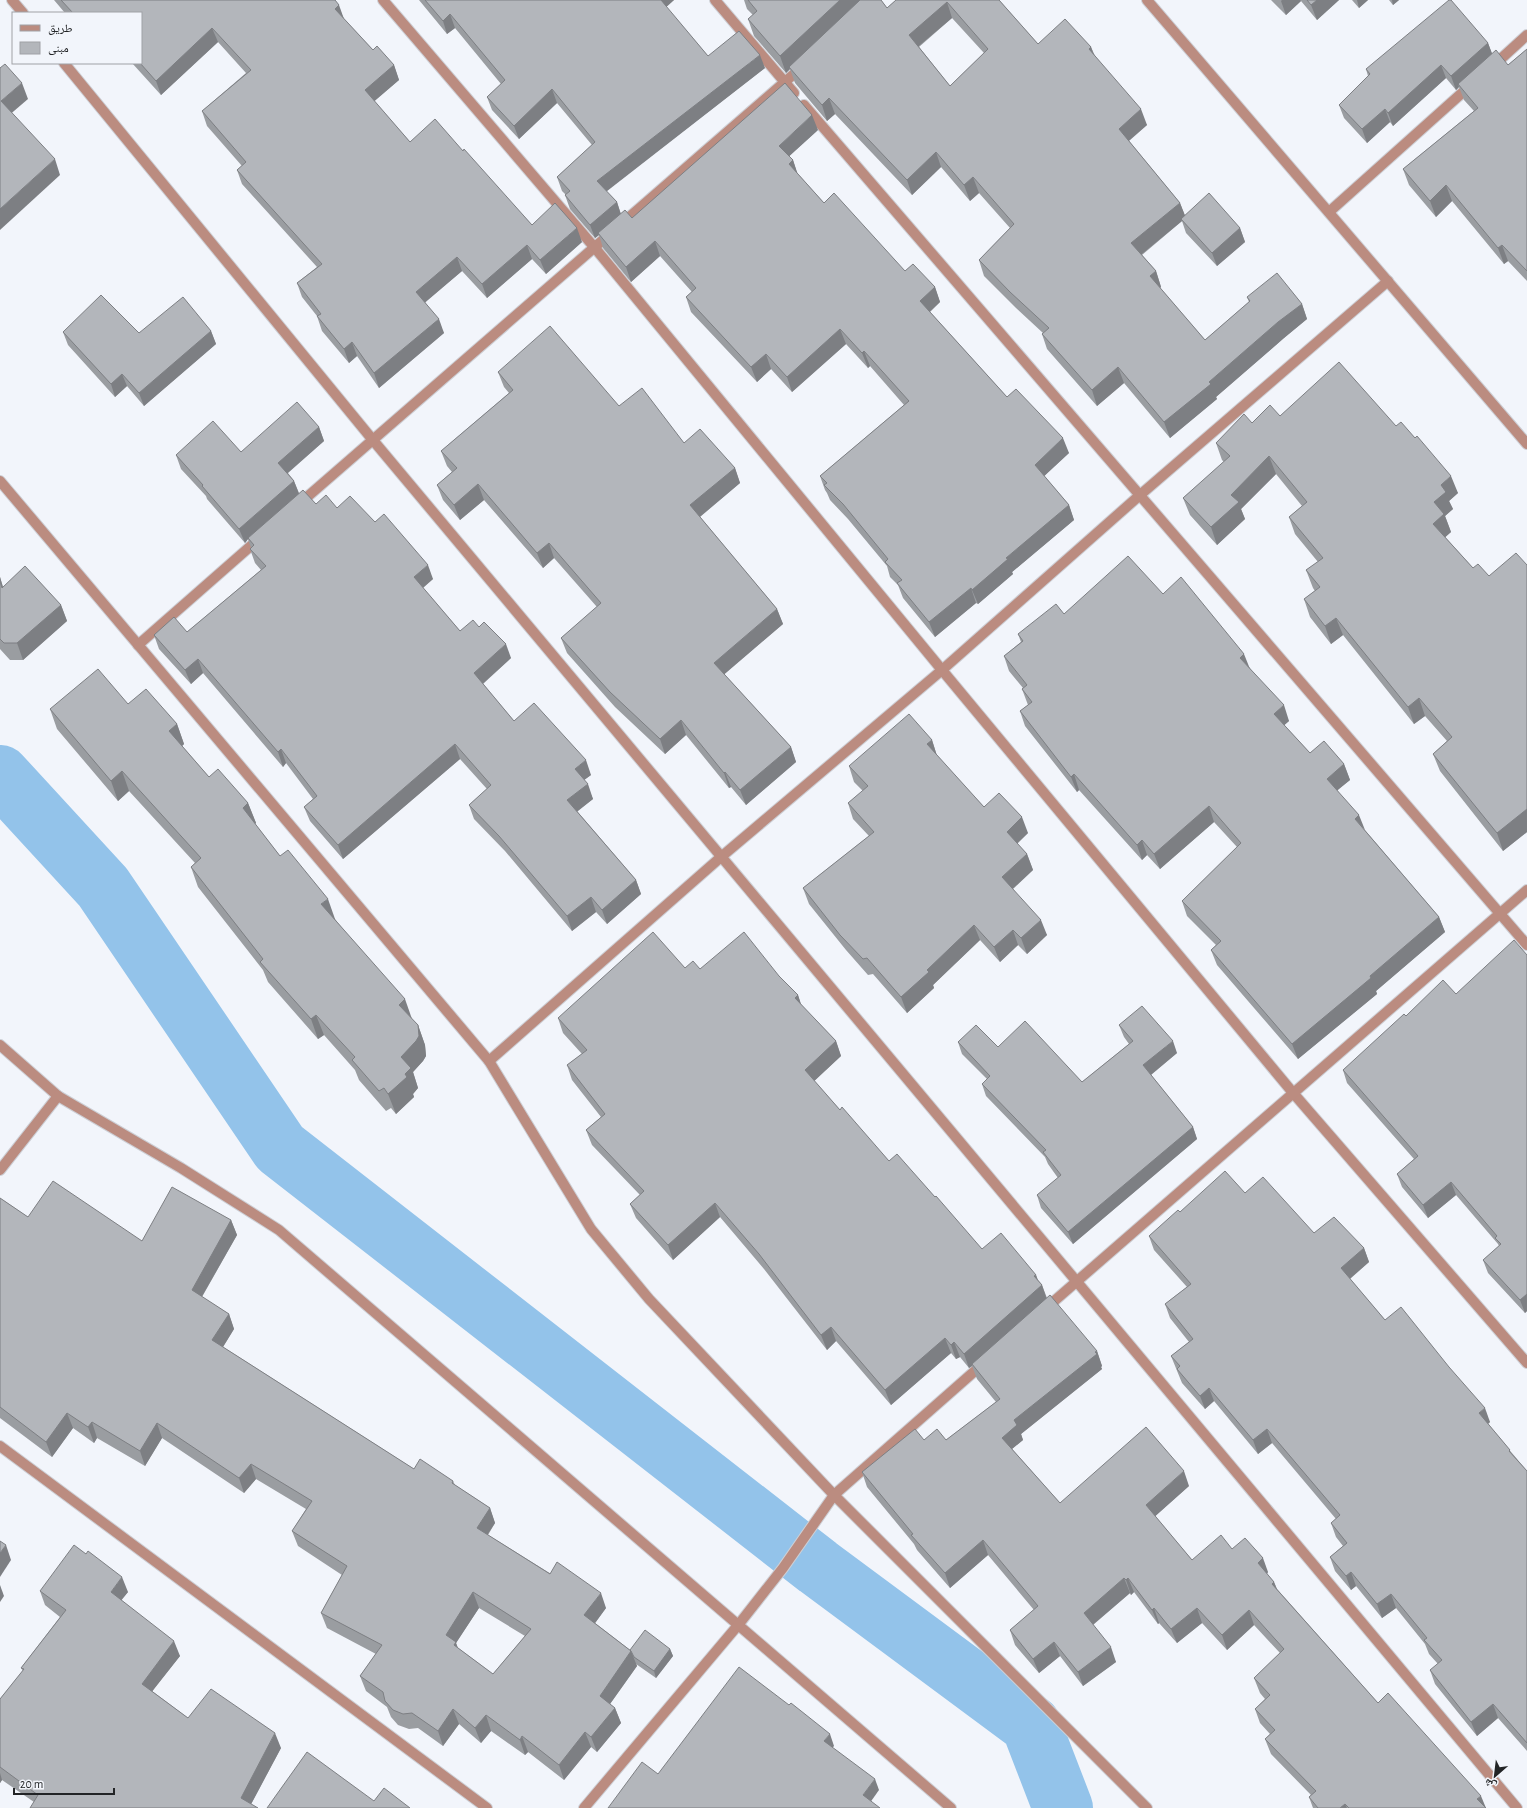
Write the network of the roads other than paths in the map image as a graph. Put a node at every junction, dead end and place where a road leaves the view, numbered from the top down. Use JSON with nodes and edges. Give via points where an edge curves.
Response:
{"nodes":[{"id":1,"x":12,"y":0,"type":"edge"},
{"id":2,"x":383,"y":0,"type":"edge"},
{"id":3,"x":715,"y":0,"type":"edge"},
{"id":4,"x":1147,"y":0,"type":"edge"},
{"id":5,"x":22,"y":12,"type":"edge"},
{"id":6,"x":1527,"y":35,"type":"edge"},
{"id":7,"x":807,"y":62,"type":"edge"},
{"id":8,"x":65,"y":64,"type":"edge"},
{"id":9,"x":785,"y":83,"type":"junction"},
{"id":10,"x":1329,"y":212,"type":"junction"},
{"id":11,"x":595,"y":248,"type":"junction"},
{"id":12,"x":1388,"y":281,"type":"junction"},
{"id":13,"x":372,"y":439,"type":"junction"},
{"id":14,"x":1527,"y":444,"type":"edge"},
{"id":15,"x":0,"y":481,"type":"edge"},
{"id":16,"x":1140,"y":496,"type":"junction"},
{"id":17,"x":294,"y":508,"type":"edge"},
{"id":18,"x":270,"y":529,"type":"edge"},
{"id":19,"x":138,"y":646,"type":"junction"},
{"id":20,"x":942,"y":670,"type":"junction"},
{"id":21,"x":721,"y":857,"type":"junction"},
{"id":22,"x":1527,"y":890,"type":"edge"},
{"id":23,"x":1500,"y":914,"type":"junction"},
{"id":24,"x":1527,"y":945,"type":"edge"},
{"id":25,"x":0,"y":1045,"type":"edge"},
{"id":26,"x":489,"y":1061,"type":"junction"},
{"id":27,"x":1294,"y":1094,"type":"junction"},
{"id":28,"x":58,"y":1096,"type":"junction"},
{"id":29,"x":0,"y":1170,"type":"edge"},
{"id":30,"x":1077,"y":1281,"type":"junction"},
{"id":31,"x":1035,"y":1318,"type":"edge"},
{"id":32,"x":994,"y":1354,"type":"edge"},
{"id":33,"x":1527,"y":1363,"type":"edge"},
{"id":34,"x":0,"y":1446,"type":"edge"},
{"id":35,"x":834,"y":1495,"type":"junction"},
{"id":36,"x":739,"y":1624,"type":"junction"},
{"id":37,"x":487,"y":1808,"type":"edge"},
{"id":38,"x":584,"y":1808,"type":"edge"},
{"id":39,"x":951,"y":1808,"type":"edge"},
{"id":40,"x":1148,"y":1808,"type":"edge"},
{"id":41,"x":1517,"y":1808,"type":"edge"}],
"edges":[{"from":1,"to":5,"type":"street"},
{"from":2,"to":11,"type":"street"},
{"from":3,"to":9,"type":"street"},
{"from":4,"to":10,"type":"street"},
{"from":6,"to":10,"type":"street"},
{"from":7,"to":9,"type":"street"},
{"from":8,"to":13,"type":"street"},
{"from":9,"to":11,"type":"street"},
{"from":9,"to":16,"type":"street"},
{"from":10,"to":12,"type":"street"},
{"from":11,"to":13,"type":"street"},
{"from":11,"to":20,"type":"street"},
{"from":12,"to":14,"type":"street"},
{"from":12,"to":16,"type":"street"},
{"from":13,"to":17,"type":"street"},
{"from":13,"to":21,"type":"street"},
{"from":15,"to":19,"type":"street"},
{"from":16,"to":20,"type":"street"},
{"from":16,"to":23,"type":"street"},
{"from":18,"to":19,"type":"street"},
{"from":19,"to":26,"type":"street"},
{"from":20,"to":21,"type":"street"},
{"from":20,"to":27,"type":"street"},
{"from":21,"to":26,"type":"street"},
{"from":21,"to":30,"type":"street"},
{"from":22,"to":23,"type":"street"},
{"from":23,"to":24,"type":"street"},
{"from":23,"to":27,"type":"street"},
{"from":25,"to":28,"type":"street"},
{"from":26,"to":35,"type":"street","via":[[591,1229],[648,1299]]},
{"from":27,"to":30,"type":"street"},
{"from":27,"to":33,"type":"street"},
{"from":28,"to":29,"type":"street"},
{"from":28,"to":36,"type":"street","via":[[181,1168],[279,1230]]},
{"from":30,"to":31,"type":"street"},
{"from":30,"to":41,"type":"street"},
{"from":32,"to":35,"type":"street"},
{"from":34,"to":37,"type":"street"},
{"from":35,"to":36,"type":"street","via":[[783,1568]]},
{"from":35,"to":40,"type":"street"},
{"from":36,"to":38,"type":"street"},
{"from":36,"to":39,"type":"street"}]}
